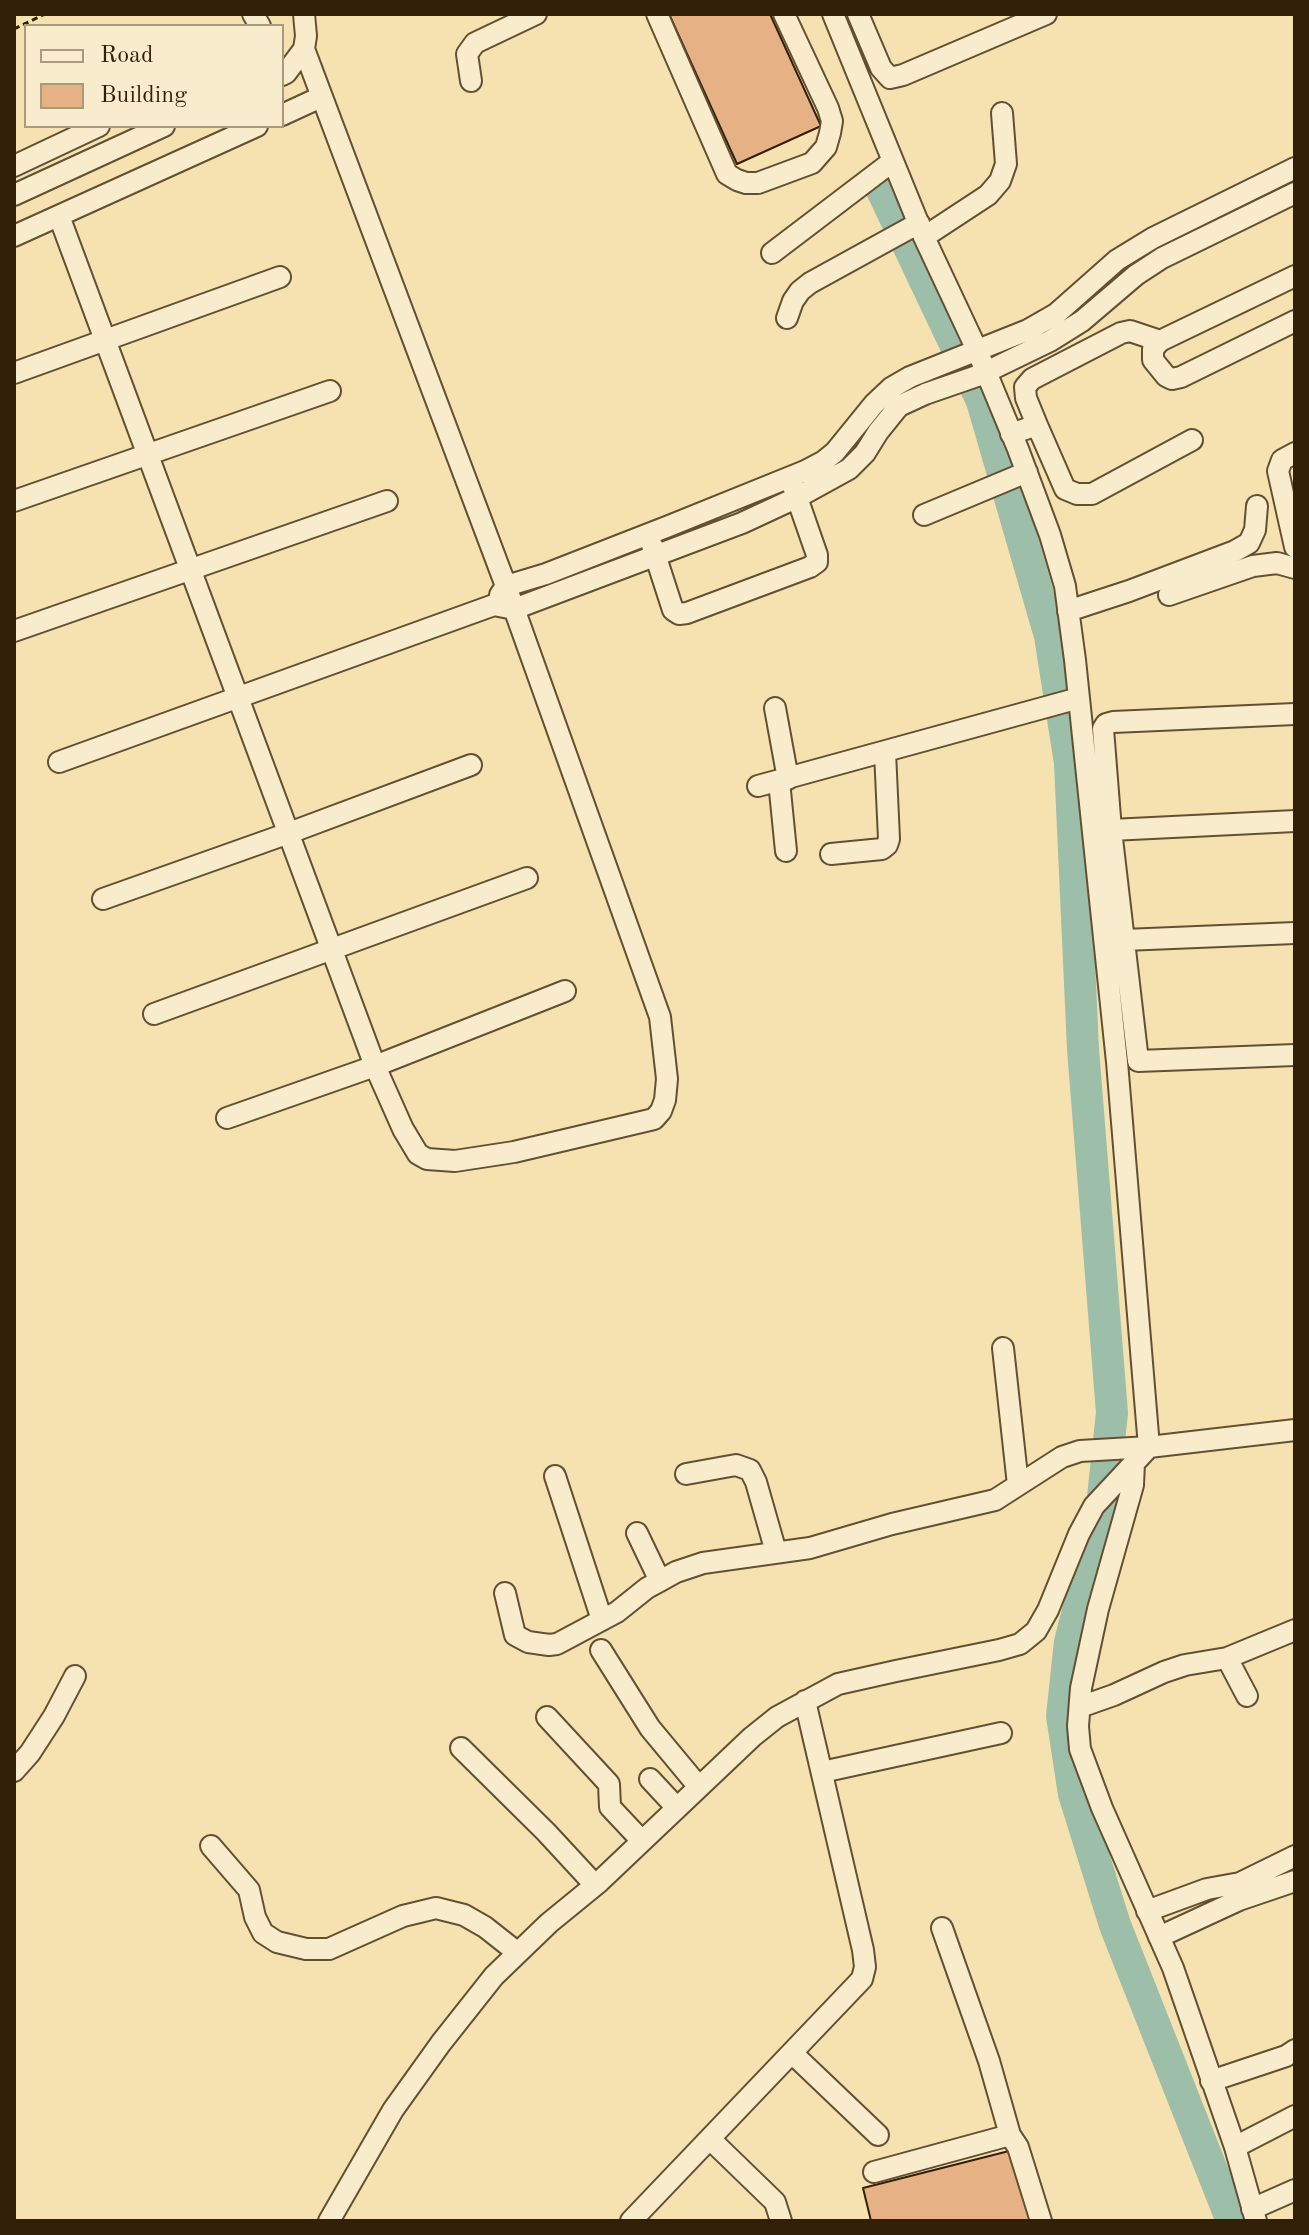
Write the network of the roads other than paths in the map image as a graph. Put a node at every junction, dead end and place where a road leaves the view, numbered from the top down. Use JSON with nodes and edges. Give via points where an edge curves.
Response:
{"nodes":[{"id":1,"x":304,"y":14,"type":"edge"},
{"id":2,"x":536,"y":14,"type":"edge"},
{"id":3,"x":657,"y":14,"type":"edge"},
{"id":4,"x":784,"y":14,"type":"edge"},
{"id":5,"x":833,"y":14,"type":"edge"},
{"id":6,"x":858,"y":14,"type":"edge"},
{"id":7,"x":1046,"y":14,"type":"edge"},
{"id":8,"x":304,"y":49,"type":"junction"},
{"id":9,"x":284,"y":70,"type":"edge"},
{"id":10,"x":471,"y":81,"type":"dead end"},
{"id":11,"x":321,"y":97,"type":"junction"},
{"id":12,"x":1002,"y":113,"type":"dead end"},
{"id":13,"x":284,"y":114,"type":"edge"},
{"id":14,"x":95,"y":128,"type":"edge"},
{"id":15,"x":160,"y":128,"type":"edge"},
{"id":16,"x":253,"y":128,"type":"edge"},
{"id":17,"x":893,"y":161,"type":"junction"},
{"id":18,"x":14,"y":166,"type":"edge"},
{"id":19,"x":1295,"y":168,"type":"edge"},
{"id":20,"x":1295,"y":193,"type":"edge"},
{"id":21,"x":14,"y":195,"type":"edge"},
{"id":22,"x":59,"y":216,"type":"junction"},
{"id":23,"x":910,"y":232,"type":"junction"},
{"id":24,"x":14,"y":236,"type":"edge"},
{"id":25,"x":772,"y":253,"type":"dead end"},
{"id":26,"x":1295,"y":276,"type":"edge"},
{"id":27,"x":280,"y":277,"type":"dead end"},
{"id":28,"x":787,"y":318,"type":"dead end"},
{"id":29,"x":1295,"y":321,"type":"edge"},
{"id":30,"x":105,"y":339,"type":"junction"},
{"id":31,"x":1160,"y":341,"type":"junction"},
{"id":32,"x":973,"y":352,"type":"junction"},
{"id":33,"x":14,"y":373,"type":"edge"},
{"id":34,"x":982,"y":374,"type":"junction"},
{"id":35,"x":330,"y":391,"type":"dead end"},
{"id":36,"x":1037,"y":425,"type":"junction"},
{"id":37,"x":1011,"y":434,"type":"junction"},
{"id":38,"x":1192,"y":440,"type":"dead end"},
{"id":39,"x":1295,"y":453,"type":"edge"},
{"id":40,"x":148,"y":454,"type":"junction"},
{"id":41,"x":789,"y":477,"type":"junction"},
{"id":42,"x":1011,"y":479,"type":"junction"},
{"id":43,"x":798,"y":497,"type":"junction"},
{"id":44,"x":14,"y":501,"type":"edge"},
{"id":45,"x":387,"y":501,"type":"dead end"},
{"id":46,"x":1257,"y":506,"type":"dead end"},
{"id":47,"x":924,"y":515,"type":"dead end"},
{"id":48,"x":648,"y":534,"type":"junction"},
{"id":49,"x":1295,"y":547,"type":"edge"},
{"id":50,"x":655,"y":555,"type":"junction"},
{"id":51,"x":1295,"y":568,"type":"edge"},
{"id":52,"x":192,"y":570,"type":"junction"},
{"id":53,"x":506,"y":586,"type":"junction"},
{"id":54,"x":1169,"y":595,"type":"dead end"},
{"id":55,"x":504,"y":607,"type":"junction"},
{"id":56,"x":1068,"y":611,"type":"junction"},
{"id":57,"x":14,"y":631,"type":"edge"},
{"id":58,"x":240,"y":698,"type":"junction"},
{"id":59,"x":1075,"y":699,"type":"junction"},
{"id":60,"x":775,"y":708,"type":"dead end"},
{"id":61,"x":1295,"y":714,"type":"edge"},
{"id":62,"x":885,"y":752,"type":"junction"},
{"id":63,"x":59,"y":762,"type":"dead end"},
{"id":64,"x":471,"y":765,"type":"dead end"},
{"id":65,"x":783,"y":780,"type":"junction"},
{"id":66,"x":758,"y":786,"type":"dead end"},
{"id":67,"x":1295,"y":821,"type":"edge"},
{"id":68,"x":1111,"y":830,"type":"junction"},
{"id":69,"x":289,"y":833,"type":"junction"},
{"id":70,"x":786,"y":851,"type":"dead end"},
{"id":71,"x":831,"y":854,"type":"dead end"},
{"id":72,"x":527,"y":878,"type":"dead end"},
{"id":73,"x":103,"y":899,"type":"dead end"},
{"id":74,"x":1295,"y":933,"type":"edge"},
{"id":75,"x":1124,"y":940,"type":"junction"},
{"id":76,"x":332,"y":949,"type":"junction"},
{"id":77,"x":565,"y":991,"type":"dead end"},
{"id":78,"x":154,"y":1014,"type":"dead end"},
{"id":79,"x":1295,"y":1055,"type":"edge"},
{"id":80,"x":375,"y":1066,"type":"junction"},
{"id":81,"x":227,"y":1118,"type":"dead end"},
{"id":82,"x":1003,"y":1348,"type":"dead end"},
{"id":83,"x":1295,"y":1430,"type":"edge"},
{"id":84,"x":1149,"y":1447,"type":"junction"},
{"id":85,"x":1128,"y":1461,"type":"junction"},
{"id":86,"x":686,"y":1474,"type":"dead end"},
{"id":87,"x":555,"y":1476,"type":"dead end"},
{"id":88,"x":1018,"y":1485,"type":"junction"},
{"id":89,"x":637,"y":1533,"type":"dead end"},
{"id":90,"x":776,"y":1552,"type":"junction"},
{"id":91,"x":660,"y":1581,"type":"junction"},
{"id":92,"x":505,"y":1593,"type":"dead end"},
{"id":93,"x":602,"y":1620,"type":"junction"},
{"id":94,"x":1295,"y":1630,"type":"edge"},
{"id":95,"x":601,"y":1650,"type":"dead end"},
{"id":96,"x":1227,"y":1658,"type":"junction"},
{"id":97,"x":75,"y":1676,"type":"dead end"},
{"id":98,"x":1247,"y":1696,"type":"dead end"},
{"id":99,"x":805,"y":1701,"type":"junction"},
{"id":100,"x":1080,"y":1707,"type":"junction"},
{"id":101,"x":547,"y":1717,"type":"dead end"},
{"id":102,"x":1001,"y":1733,"type":"dead end"},
{"id":103,"x":461,"y":1748,"type":"dead end"},
{"id":104,"x":14,"y":1771,"type":"edge"},
{"id":105,"x":822,"y":1772,"type":"junction"},
{"id":106,"x":650,"y":1779,"type":"dead end"},
{"id":107,"x":699,"y":1787,"type":"junction"},
{"id":108,"x":677,"y":1808,"type":"junction"},
{"id":109,"x":642,"y":1841,"type":"junction"},
{"id":110,"x":211,"y":1846,"type":"dead end"},
{"id":111,"x":1295,"y":1856,"type":"edge"},
{"id":112,"x":1295,"y":1881,"type":"edge"},
{"id":113,"x":595,"y":1885,"type":"junction"},
{"id":114,"x":1147,"y":1911,"type":"junction"},
{"id":115,"x":942,"y":1928,"type":"dead end"},
{"id":116,"x":1159,"y":1937,"type":"junction"},
{"id":117,"x":518,"y":1953,"type":"junction"},
{"id":118,"x":1295,"y":2050,"type":"edge"},
{"id":119,"x":792,"y":2053,"type":"junction"},
{"id":120,"x":1211,"y":2081,"type":"junction"},
{"id":121,"x":1295,"y":2116,"type":"edge"},
{"id":122,"x":878,"y":2135,"type":"dead end"},
{"id":123,"x":1010,"y":2135,"type":"junction"},
{"id":124,"x":710,"y":2139,"type":"junction"},
{"id":125,"x":1235,"y":2147,"type":"junction"},
{"id":126,"x":874,"y":2172,"type":"dead end"},
{"id":127,"x":1295,"y":2190,"type":"edge"},
{"id":128,"x":1254,"y":2215,"type":"edge"},
{"id":129,"x":634,"y":2220,"type":"edge"},
{"id":130,"x":329,"y":2221,"type":"edge"},
{"id":131,"x":781,"y":2221,"type":"edge"},
{"id":132,"x":1041,"y":2221,"type":"edge"}],
"edges":[{"from":1,"to":8,"type":"street"},
{"from":2,"to":10,"type":"street","via":[[475,43],[467,54]]},
{"from":3,"to":4,"type":"street","via":[[727,174],[746,183],[812,163],[830,133],[828,108]]},
{"from":5,"to":17,"type":"street"},
{"from":6,"to":7,"type":"street","via":[[890,78]]},
{"from":8,"to":9,"type":"street"},
{"from":8,"to":11,"type":"street"},
{"from":11,"to":13,"type":"street"},
{"from":11,"to":53,"type":"street"},
{"from":12,"to":23,"type":"street","via":[[1006,164],[1000,181],[988,195]]},
{"from":14,"to":18,"type":"street"},
{"from":15,"to":21,"type":"street"},
{"from":16,"to":22,"type":"street"},
{"from":17,"to":23,"type":"street"},
{"from":17,"to":25,"type":"street"},
{"from":19,"to":32,"type":"street","via":[[1153,238],[1117,260],[1056,314]]},
{"from":20,"to":34,"type":"street","via":[[1162,258],[1082,321]]},
{"from":22,"to":24,"type":"street"},
{"from":22,"to":30,"type":"street"},
{"from":23,"to":28,"type":"street","via":[[810,283],[793,301]]},
{"from":23,"to":32,"type":"street"},
{"from":26,"to":31,"type":"street"},
{"from":27,"to":30,"type":"street"},
{"from":29,"to":31,"type":"street","via":[[1172,379],[1153,360]]},
{"from":30,"to":33,"type":"street"},
{"from":30,"to":40,"type":"street"},
{"from":31,"to":36,"type":"street","via":[[1121,333],[1032,379],[1025,387],[1026,398]]},
{"from":32,"to":34,"type":"street"},
{"from":32,"to":41,"type":"street","via":[[891,388],[835,452]]},
{"from":34,"to":37,"type":"street"},
{"from":34,"to":43,"type":"street","via":[[899,406],[849,469]]},
{"from":35,"to":40,"type":"street"},
{"from":36,"to":37,"type":"street"},
{"from":36,"to":38,"type":"street","via":[[1065,489],[1077,494],[1092,494]]},
{"from":37,"to":42,"type":"street"},
{"from":39,"to":49,"type":"street","via":[[1282,460],[1278,471]]},
{"from":40,"to":44,"type":"street"},
{"from":40,"to":52,"type":"street"},
{"from":41,"to":43,"type":"street"},
{"from":41,"to":48,"type":"street"},
{"from":42,"to":47,"type":"street"},
{"from":42,"to":56,"type":"street","via":[[1050,535]]},
{"from":43,"to":50,"type":"street"},
{"from":43,"to":50,"type":"street","via":[[817,555],[810,567],[679,614],[673,610]]},
{"from":45,"to":52,"type":"street"},
{"from":46,"to":56,"type":"street","via":[[1249,543],[1235,551]]},
{"from":48,"to":50,"type":"street"},
{"from":48,"to":53,"type":"street"},
{"from":50,"to":55,"type":"street"},
{"from":51,"to":54,"type":"street","via":[[1277,563],[1253,566]]},
{"from":52,"to":57,"type":"street"},
{"from":52,"to":58,"type":"street"},
{"from":53,"to":55,"type":"street"},
{"from":55,"to":58,"type":"street"},
{"from":55,"to":80,"type":"street","via":[[660,1017],[665,1100],[654,1119],[639,1123],[514,1152],[455,1161],[427,1159],[408,1138]]},
{"from":56,"to":59,"type":"street"},
{"from":58,"to":63,"type":"street"},
{"from":58,"to":69,"type":"street"},
{"from":59,"to":62,"type":"street"},
{"from":59,"to":84,"type":"street","via":[[1117,1062]]},
{"from":60,"to":65,"type":"street"},
{"from":61,"to":68,"type":"street","via":[[1106,724]]},
{"from":62,"to":65,"type":"street"},
{"from":62,"to":71,"type":"street","via":[[887,845]]},
{"from":64,"to":69,"type":"street"},
{"from":65,"to":66,"type":"street"},
{"from":65,"to":70,"type":"street"},
{"from":67,"to":68,"type":"street"},
{"from":68,"to":75,"type":"street"},
{"from":69,"to":73,"type":"street"},
{"from":69,"to":76,"type":"street"},
{"from":72,"to":76,"type":"street"},
{"from":74,"to":75,"type":"street"},
{"from":75,"to":79,"type":"street","via":[[1138,1061]]},
{"from":76,"to":78,"type":"street"},
{"from":76,"to":80,"type":"street"},
{"from":77,"to":80,"type":"street"},
{"from":80,"to":81,"type":"street"},
{"from":82,"to":88,"type":"street"},
{"from":83,"to":84,"type":"street"},
{"from":84,"to":85,"type":"street"},
{"from":85,"to":88,"type":"street","via":[[1099,1449],[1080,1451]]},
{"from":85,"to":99,"type":"street","via":[[1094,1506],[1036,1631],[1020,1644],[838,1684]]},
{"from":85,"to":100,"type":"street","via":[[1133,1485],[1098,1609]]},
{"from":86,"to":90,"type":"street","via":[[736,1465],[750,1470]]},
{"from":87,"to":93,"type":"street"},
{"from":88,"to":90,"type":"street","via":[[995,1500]]},
{"from":89,"to":91,"type":"street"},
{"from":90,"to":91,"type":"street","via":[[703,1563]]},
{"from":91,"to":93,"type":"street"},
{"from":92,"to":93,"type":"street","via":[[512,1630],[528,1642],[557,1644]]},
{"from":94,"to":96,"type":"street"},
{"from":95,"to":107,"type":"street","via":[[650,1728]]},
{"from":96,"to":98,"type":"street"},
{"from":96,"to":100,"type":"street","via":[[1164,1672]]},
{"from":97,"to":104,"type":"street"},
{"from":99,"to":105,"type":"street"},
{"from":99,"to":107,"type":"street","via":[[752,1737]]},
{"from":100,"to":114,"type":"street","via":[[1080,1749]]},
{"from":101,"to":109,"type":"street","via":[[609,1784],[610,1807]]},
{"from":102,"to":105,"type":"street"},
{"from":103,"to":113,"type":"street"},
{"from":105,"to":119,"type":"street","via":[[865,1967],[862,1979]]},
{"from":106,"to":108,"type":"street"},
{"from":107,"to":108,"type":"street"},
{"from":108,"to":109,"type":"street"},
{"from":109,"to":113,"type":"street"},
{"from":110,"to":117,"type":"street","via":[[249,1890],[263,1933],[277,1942],[329,1949],[403,1916],[436,1908],[464,1915]]},
{"from":111,"to":114,"type":"street","via":[[1240,1883]]},
{"from":112,"to":116,"type":"street"},
{"from":113,"to":117,"type":"street"},
{"from":114,"to":116,"type":"street"},
{"from":115,"to":123,"type":"street"},
{"from":116,"to":120,"type":"street"},
{"from":117,"to":130,"type":"street","via":[[494,1976],[393,2110]]},
{"from":118,"to":120,"type":"street"},
{"from":119,"to":122,"type":"street"},
{"from":119,"to":124,"type":"street"},
{"from":120,"to":125,"type":"street"},
{"from":121,"to":125,"type":"street"},
{"from":123,"to":126,"type":"street"},
{"from":123,"to":132,"type":"street"},
{"from":124,"to":129,"type":"street"},
{"from":124,"to":131,"type":"street","via":[[775,2202]]},
{"from":125,"to":128,"type":"street"},
{"from":127,"to":128,"type":"street"}]}
